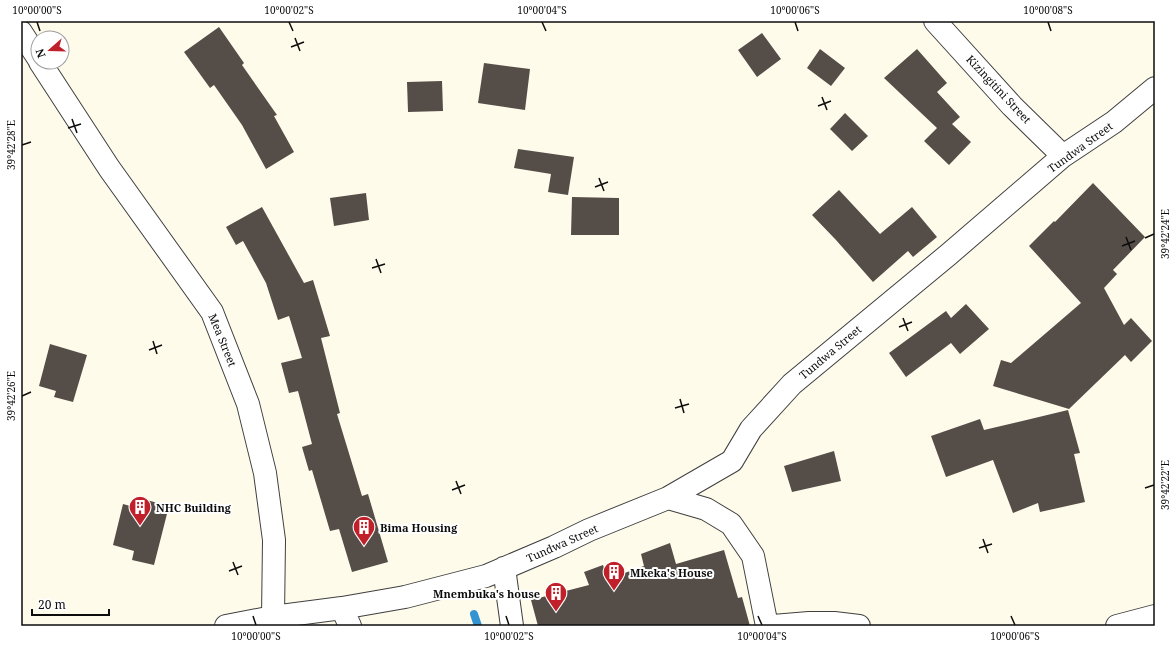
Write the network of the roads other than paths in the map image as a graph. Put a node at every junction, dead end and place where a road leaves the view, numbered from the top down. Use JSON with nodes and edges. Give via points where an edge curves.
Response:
{"nodes":[{"id":1,"x":935,"y":21,"type":"edge"},
{"id":2,"x":21,"y":32,"type":"edge"},
{"id":3,"x":30,"y":46,"type":"edge"},
{"id":4,"x":45,"y":70,"type":"edge"},
{"id":5,"x":1155,"y":88,"type":"edge"},
{"id":6,"x":1063,"y":156,"type":"junction"},
{"id":7,"x":668,"y":498,"type":"junction"},
{"id":8,"x":495,"y":572,"type":"junction"},
{"id":9,"x":273,"y":617,"type":"junction"},
{"id":10,"x":346,"y":617,"type":"edge"},
{"id":11,"x":226,"y":626,"type":"edge"},
{"id":12,"x":512,"y":626,"type":"edge"},
{"id":13,"x":767,"y":626,"type":"edge"},
{"id":14,"x":773,"y":626,"type":"edge"},
{"id":15,"x":859,"y":626,"type":"edge"}],
"edges":[{"from":1,"to":6,"type":"street","name":"Kizingitini Street","via":[[1012,106]]},
{"from":2,"to":3,"type":"street"},
{"from":4,"to":9,"type":"street","name":"Mea Street","via":[[109,168],[212,312],[248,404],[265,473],[274,540]]},
{"from":5,"to":6,"type":"street","name":"Tundwa Street","via":[[1114,122]]},
{"from":6,"to":7,"type":"street","name":"Tundwa Street","via":[[792,384],[751,429],[732,461]]},
{"from":7,"to":8,"type":"street","name":"Tundwa Street"},
{"from":7,"to":13,"type":"street","via":[[706,509],[731,524],[753,556]]},
{"from":8,"to":10,"type":"street","name":"Tundwa Street","via":[[405,597]]},
{"from":8,"to":12,"type":"street"},
{"from":9,"to":10,"type":"street","name":"Tundwa Street"},
{"from":9,"to":11,"type":"street","name":"Tundwa Street"},
{"from":14,"to":15,"type":"street","via":[[834,623]]}]}
